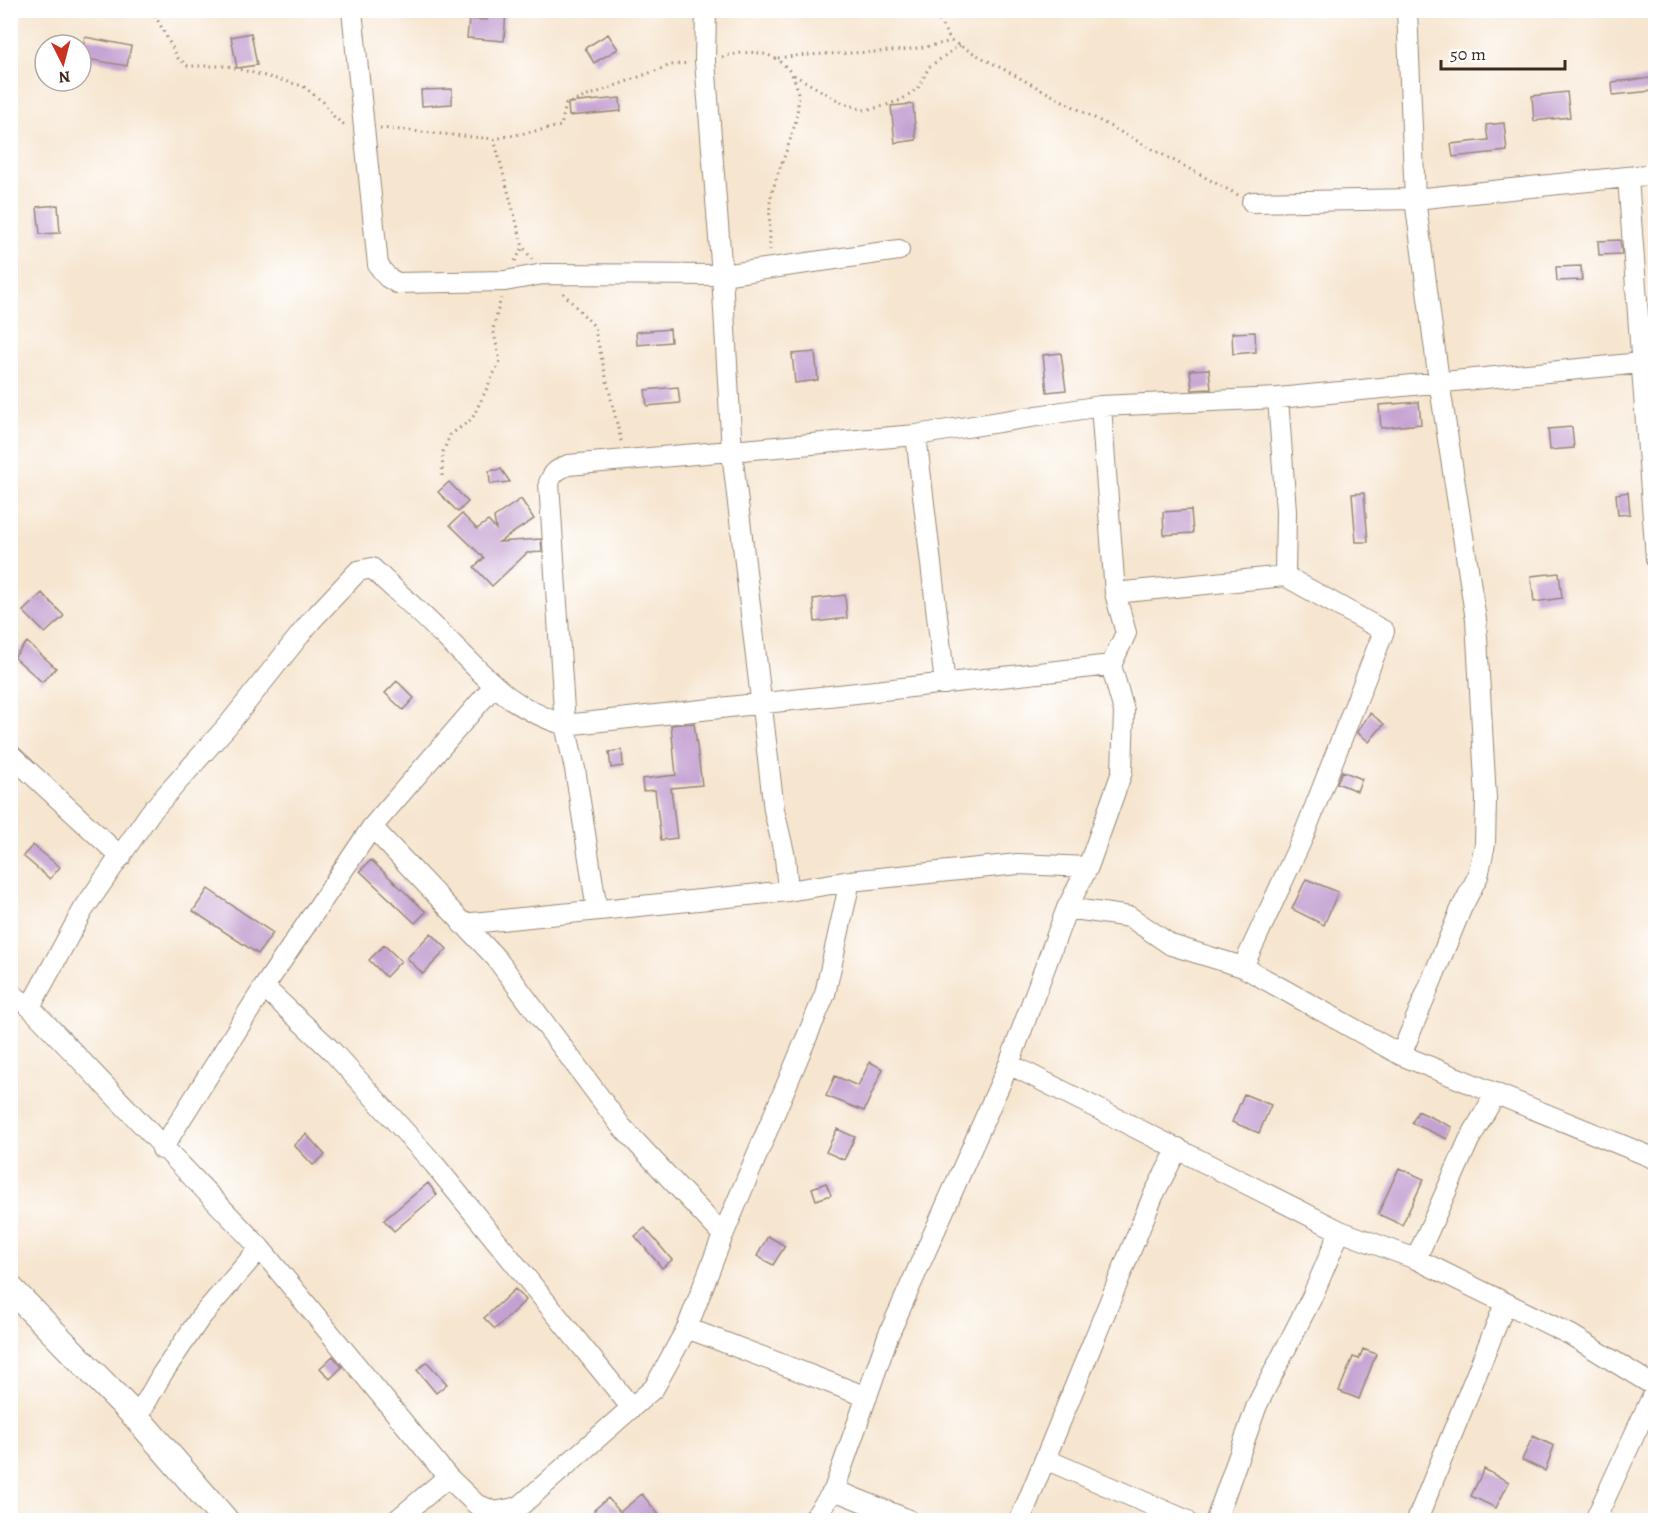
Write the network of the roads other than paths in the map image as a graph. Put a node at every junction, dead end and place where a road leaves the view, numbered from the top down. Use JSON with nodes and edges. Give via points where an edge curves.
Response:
{"nodes":[{"id":1,"x":352,"y":10,"type":"edge"},
{"id":2,"x":706,"y":10,"type":"edge"},
{"id":3,"x":1407,"y":10,"type":"edge"},
{"id":4,"x":1656,"y":174,"type":"edge"},
{"id":5,"x":1628,"y":178,"type":"junction"},
{"id":6,"x":1415,"y":199,"type":"junction"},
{"id":7,"x":1252,"y":202,"type":"road end"},
{"id":8,"x":899,"y":250,"type":"dead end"},
{"id":9,"x":722,"y":275,"type":"junction"},
{"id":10,"x":1641,"y":363,"type":"junction"},
{"id":11,"x":1439,"y":381,"type":"junction"},
{"id":12,"x":1278,"y":398,"type":"junction"},
{"id":13,"x":1101,"y":406,"type":"junction"},
{"id":14,"x":916,"y":435,"type":"junction"},
{"id":15,"x":732,"y":452,"type":"junction"},
{"id":16,"x":1656,"y":559,"type":"edge"},
{"id":17,"x":1284,"y":576,"type":"junction"},
{"id":18,"x":1115,"y":593,"type":"junction"},
{"id":19,"x":1111,"y":665,"type":"junction"},
{"id":20,"x":945,"y":684,"type":"junction"},
{"id":21,"x":493,"y":687,"type":"junction"},
{"id":22,"x":761,"y":701,"type":"junction"},
{"id":23,"x":565,"y":725,"type":"junction"},
{"id":24,"x":10,"y":754,"type":"edge"},
{"id":25,"x":372,"y":827,"type":"junction"},
{"id":26,"x":121,"y":857,"type":"junction"},
{"id":27,"x":1088,"y":867,"type":"junction"},
{"id":28,"x":850,"y":881,"type":"junction"},
{"id":29,"x":788,"y":891,"type":"junction"},
{"id":30,"x":1067,"y":908,"type":"junction"},
{"id":31,"x":597,"y":910,"type":"junction"},
{"id":32,"x":462,"y":924,"type":"junction"},
{"id":33,"x":1243,"y":967,"type":"junction"},
{"id":34,"x":264,"y":987,"type":"junction"},
{"id":35,"x":10,"y":993,"type":"edge"},
{"id":36,"x":30,"y":1007,"type":"junction"},
{"id":37,"x":1401,"y":1055,"type":"junction"},
{"id":38,"x":1009,"y":1064,"type":"junction"},
{"id":39,"x":1495,"y":1095,"type":"junction"},
{"id":40,"x":1178,"y":1148,"type":"junction"},
{"id":41,"x":162,"y":1149,"type":"junction"},
{"id":42,"x":1656,"y":1159,"type":"edge"},
{"id":43,"x":1340,"y":1231,"type":"junction"},
{"id":44,"x":723,"y":1235,"type":"junction"},
{"id":45,"x":260,"y":1248,"type":"junction"},
{"id":46,"x":1416,"y":1259,"type":"junction"},
{"id":47,"x":10,"y":1288,"type":"edge"},
{"id":48,"x":1505,"y":1304,"type":"junction"},
{"id":49,"x":687,"y":1328,"type":"junction"},
{"id":50,"x":1656,"y":1387,"type":"edge"},
{"id":51,"x":867,"y":1397,"type":"junction"},
{"id":52,"x":631,"y":1407,"type":"junction"},
{"id":53,"x":137,"y":1418,"type":"junction"},
{"id":54,"x":1045,"y":1459,"type":"junction"},
{"id":55,"x":448,"y":1477,"type":"junction"},
{"id":56,"x":834,"y":1490,"type":"junction"},
{"id":57,"x":225,"y":1521,"type":"edge"},
{"id":58,"x":397,"y":1521,"type":"edge"},
{"id":59,"x":813,"y":1521,"type":"edge"},
{"id":60,"x":909,"y":1521,"type":"edge"},
{"id":61,"x":1020,"y":1521,"type":"edge"},
{"id":62,"x":1186,"y":1521,"type":"edge"},
{"id":63,"x":1216,"y":1521,"type":"edge"},
{"id":64,"x":1417,"y":1521,"type":"edge"},
{"id":65,"x":1595,"y":1521,"type":"edge"}],
"edges":[{"from":1,"to":9,"type":"street","via":[[378,265],[387,277],[410,285],[505,281],[543,274]]},
{"from":2,"to":9,"type":"street","via":[[705,60]]},
{"from":3,"to":6,"type":"street"},
{"from":4,"to":5,"type":"street"},
{"from":5,"to":6,"type":"street"},
{"from":5,"to":10,"type":"street"},
{"from":6,"to":7,"type":"street"},
{"from":6,"to":11,"type":"street"},
{"from":8,"to":9,"type":"street"},
{"from":9,"to":15,"type":"street"},
{"from":10,"to":11,"type":"street"},
{"from":10,"to":16,"type":"street"},
{"from":11,"to":12,"type":"street"},
{"from":11,"to":37,"type":"street","via":[[1476,620],[1485,844],[1478,876]]},
{"from":12,"to":13,"type":"street"},
{"from":12,"to":17,"type":"street","via":[[1286,510]]},
{"from":13,"to":14,"type":"street"},
{"from":13,"to":18,"type":"street"},
{"from":14,"to":15,"type":"street"},
{"from":14,"to":20,"type":"street"},
{"from":15,"to":22,"type":"street"},
{"from":15,"to":23,"type":"street","via":[[568,465],[553,472],[549,483]]},
{"from":17,"to":18,"type":"street"},
{"from":17,"to":33,"type":"street","via":[[1384,631],[1303,837]]},
{"from":18,"to":19,"type":"street","via":[[1126,633]]},
{"from":19,"to":20,"type":"street"},
{"from":19,"to":27,"type":"street","via":[[1124,711],[1122,772]]},
{"from":20,"to":22,"type":"street"},
{"from":21,"to":23,"type":"street","via":[[529,711]]},
{"from":21,"to":25,"type":"street"},
{"from":21,"to":26,"type":"street","via":[[372,568],[358,571],[311,621],[229,724],[150,813]]},
{"from":22,"to":23,"type":"street"},
{"from":22,"to":29,"type":"street"},
{"from":23,"to":31,"type":"street"},
{"from":24,"to":26,"type":"street"},
{"from":25,"to":32,"type":"street"},
{"from":25,"to":34,"type":"street"},
{"from":26,"to":36,"type":"street","via":[[83,910]]},
{"from":27,"to":28,"type":"street","via":[[1018,864]]},
{"from":27,"to":30,"type":"street"},
{"from":28,"to":29,"type":"street"},
{"from":28,"to":44,"type":"street","via":[[825,994]]},
{"from":29,"to":31,"type":"street"},
{"from":30,"to":33,"type":"street","via":[[1130,917],[1171,945]]},
{"from":30,"to":38,"type":"street"},
{"from":31,"to":32,"type":"street"},
{"from":32,"to":44,"type":"street","via":[[496,958],[621,1126]]},
{"from":33,"to":37,"type":"street"},
{"from":34,"to":41,"type":"street"},
{"from":34,"to":52,"type":"street","via":[[332,1050],[434,1164]]},
{"from":35,"to":36,"type":"street"},
{"from":36,"to":41,"type":"street"},
{"from":37,"to":39,"type":"street"},
{"from":38,"to":40,"type":"street"},
{"from":38,"to":51,"type":"street","via":[[888,1336]]},
{"from":39,"to":42,"type":"street"},
{"from":39,"to":46,"type":"street","via":[[1469,1140]]},
{"from":40,"to":43,"type":"street"},
{"from":40,"to":54,"type":"street","via":[[1153,1196]]},
{"from":41,"to":45,"type":"street"},
{"from":43,"to":46,"type":"street"},
{"from":43,"to":63,"type":"street","via":[[1312,1297],[1257,1405]]},
{"from":44,"to":49,"type":"street"},
{"from":45,"to":53,"type":"street","via":[[200,1318]]},
{"from":45,"to":55,"type":"street"},
{"from":46,"to":48,"type":"street"},
{"from":47,"to":53,"type":"street"},
{"from":48,"to":50,"type":"street","via":[[1571,1335]]},
{"from":48,"to":64,"type":"street"},
{"from":49,"to":51,"type":"street"},
{"from":49,"to":52,"type":"street","via":[[654,1388]]},
{"from":50,"to":65,"type":"street"},
{"from":51,"to":56,"type":"street"},
{"from":52,"to":55,"type":"street","via":[[519,1507],[495,1512],[476,1504]]},
{"from":53,"to":57,"type":"street"},
{"from":54,"to":61,"type":"street"},
{"from":54,"to":62,"type":"street"},
{"from":55,"to":58,"type":"street"},
{"from":56,"to":59,"type":"street"},
{"from":56,"to":60,"type":"street"}]}
